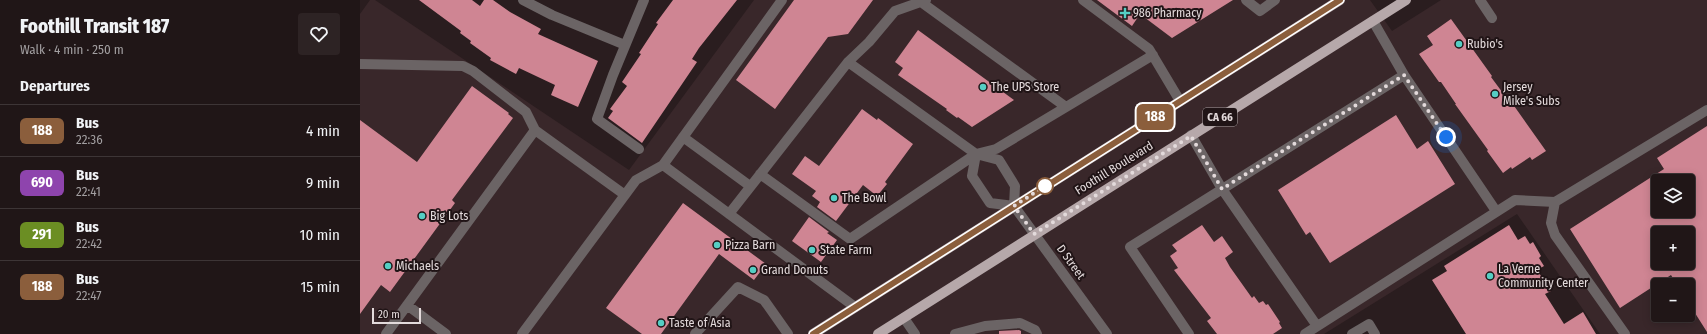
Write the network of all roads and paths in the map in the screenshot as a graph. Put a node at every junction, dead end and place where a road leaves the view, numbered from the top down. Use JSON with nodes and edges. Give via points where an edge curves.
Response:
{"nodes":[{"id":1,"x":523,"y":0,"type":"edge"},
{"id":2,"x":644,"y":0,"type":"edge"},
{"id":3,"x":782,"y":0,"type":"edge"},
{"id":4,"x":1083,"y":0,"type":"edge"},
{"id":5,"x":1246,"y":0,"type":"edge"},
{"id":6,"x":1275,"y":0,"type":"edge"},
{"id":7,"x":1406,"y":0,"type":"edge"},
{"id":8,"x":1480,"y":0,"type":"edge"},
{"id":9,"x":923,"y":1,"type":"edge"},
{"id":10,"x":1338,"y":1,"type":"edge"},
{"id":11,"x":1492,"y":18,"type":"dead end"},
{"id":12,"x":1373,"y":21,"type":"junction"},
{"id":13,"x":625,"y":44,"type":"junction"},
{"id":14,"x":1153,"y":55,"type":"junction"},
{"id":15,"x":848,"y":62,"type":"junction"},
{"id":16,"x":360,"y":64,"type":"edge"},
{"id":17,"x":1404,"y":75,"type":"junction"},
{"id":18,"x":1180,"y":101,"type":"junction"},
{"id":19,"x":1066,"y":107,"type":"junction"},
{"id":20,"x":1707,"y":110,"type":"edge"},
{"id":21,"x":535,"y":130,"type":"junction"},
{"id":22,"x":1191,"y":136,"type":"junction"},
{"id":23,"x":683,"y":137,"type":"junction"},
{"id":24,"x":638,"y":149,"type":"dead end"},
{"id":25,"x":976,"y":154,"type":"junction"},
{"id":26,"x":663,"y":165,"type":"junction"},
{"id":27,"x":760,"y":174,"type":"junction"},
{"id":28,"x":750,"y":186,"type":"junction"},
{"id":29,"x":1222,"y":189,"type":"junction"},
{"id":30,"x":625,"y":195,"type":"junction"},
{"id":31,"x":1555,"y":202,"type":"junction"},
{"id":32,"x":1014,"y":206,"type":"junction"},
{"id":33,"x":1496,"y":211,"type":"junction"},
{"id":34,"x":729,"y":214,"type":"junction"},
{"id":35,"x":1034,"y":234,"type":"junction"},
{"id":36,"x":407,"y":305,"type":"junction"},
{"id":37,"x":855,"y":307,"type":"junction"},
{"id":38,"x":904,"y":318,"type":"junction"},
{"id":39,"x":1317,"y":326,"type":"junction"},
{"id":40,"x":386,"y":334,"type":"edge"},
{"id":41,"x":446,"y":334,"type":"edge"},
{"id":42,"x":522,"y":334,"type":"edge"},
{"id":43,"x":695,"y":334,"type":"edge"},
{"id":44,"x":788,"y":334,"type":"edge"},
{"id":45,"x":813,"y":334,"type":"edge"},
{"id":46,"x":878,"y":334,"type":"edge"},
{"id":47,"x":915,"y":334,"type":"edge"},
{"id":48,"x":955,"y":334,"type":"edge"},
{"id":49,"x":1037,"y":334,"type":"edge"},
{"id":50,"x":1107,"y":334,"type":"edge"},
{"id":51,"x":1189,"y":334,"type":"edge"},
{"id":52,"x":1305,"y":334,"type":"edge"},
{"id":53,"x":1352,"y":334,"type":"edge"},
{"id":54,"x":1375,"y":334,"type":"edge"},
{"id":55,"x":1625,"y":334,"type":"edge"}],
"edges":[{"from":1,"to":13,"type":"street","via":[[552,15]]},
{"from":2,"to":13,"type":"street"},
{"from":3,"to":23,"type":"street"},
{"from":4,"to":14,"type":"street","via":[[1149,49]]},
{"from":5,"to":6,"type":"street","via":[[1260,11]]},
{"from":7,"to":12,"type":"main road","name":"Foothill Boulevard","number":"CA 66"},
{"from":8,"to":11,"type":"street"},
{"from":9,"to":15,"type":"street","via":[[895,11]]},
{"from":9,"to":19,"type":"street"},
{"from":10,"to":18,"type":"main road","name":"Foothill Boulevard"},
{"from":12,"to":17,"type":"street"},
{"from":12,"to":22,"type":"main road","name":"Foothill Boulevard","number":"CA 66"},
{"from":13,"to":24,"type":"street","via":[[597,119]]},
{"from":14,"to":18,"type":"street"},
{"from":14,"to":19,"type":"street"},
{"from":15,"to":25,"type":"street"},
{"from":15,"to":27,"type":"street"},
{"from":16,"to":21,"type":"street","via":[[463,66],[473,70],[526,112]]},
{"from":17,"to":29,"type":"street"},
{"from":17,"to":33,"type":"street"},
{"from":18,"to":32,"type":"main road","name":"Foothill Boulevard"},
{"from":19,"to":25,"type":"street","via":[[996,149]]},
{"from":20,"to":31,"type":"street"},
{"from":21,"to":30,"type":"street"},
{"from":21,"to":36,"type":"street"},
{"from":22,"to":29,"type":"street"},
{"from":22,"to":35,"type":"main road","name":"Foothill Boulevard","number":"CA 66"},
{"from":23,"to":26,"type":"street"},
{"from":23,"to":28,"type":"street"},
{"from":25,"to":27,"type":"street","via":[[850,239]]},
{"from":25,"to":32,"type":"street","via":[[998,160],[1015,186]]},
{"from":25,"to":32,"type":"street","via":[[972,176],[990,203]]},
{"from":26,"to":30,"type":"street","via":[[636,180]]},
{"from":26,"to":34,"type":"street"},
{"from":27,"to":28,"type":"street"},
{"from":28,"to":34,"type":"street"},
{"from":29,"to":39,"type":"street"},
{"from":29,"to":51,"type":"street","via":[[1130,247]]},
{"from":30,"to":42,"type":"street"},
{"from":31,"to":33,"type":"street","via":[[1515,200]]},
{"from":31,"to":55,"type":"street","via":[[1551,223],[1555,235]]},
{"from":32,"to":35,"type":"street","name":"D Street"},
{"from":32,"to":37,"type":"main road","name":"Foothill Boulevard"},
{"from":33,"to":39,"type":"street"},
{"from":34,"to":37,"type":"street"},
{"from":35,"to":38,"type":"main road","name":"Foothill Boulevard","number":"CA 66"},
{"from":35,"to":50,"type":"street","name":"D Street"},
{"from":36,"to":40,"type":"street"},
{"from":36,"to":41,"type":"street"},
{"from":37,"to":45,"type":"main road","name":"Foothill Boulevard"},
{"from":38,"to":46,"type":"main road","name":"Foothill Boulevard","number":"CA 66"},
{"from":38,"to":47,"type":"street"},
{"from":39,"to":52,"type":"street"},
{"from":43,"to":44,"type":"street","via":[[738,287],[764,300]]},
{"from":48,"to":49,"type":"street","via":[[985,326],[1020,323],[1035,330]]},
{"from":53,"to":54,"type":"street","via":[[1369,324]]}]}
